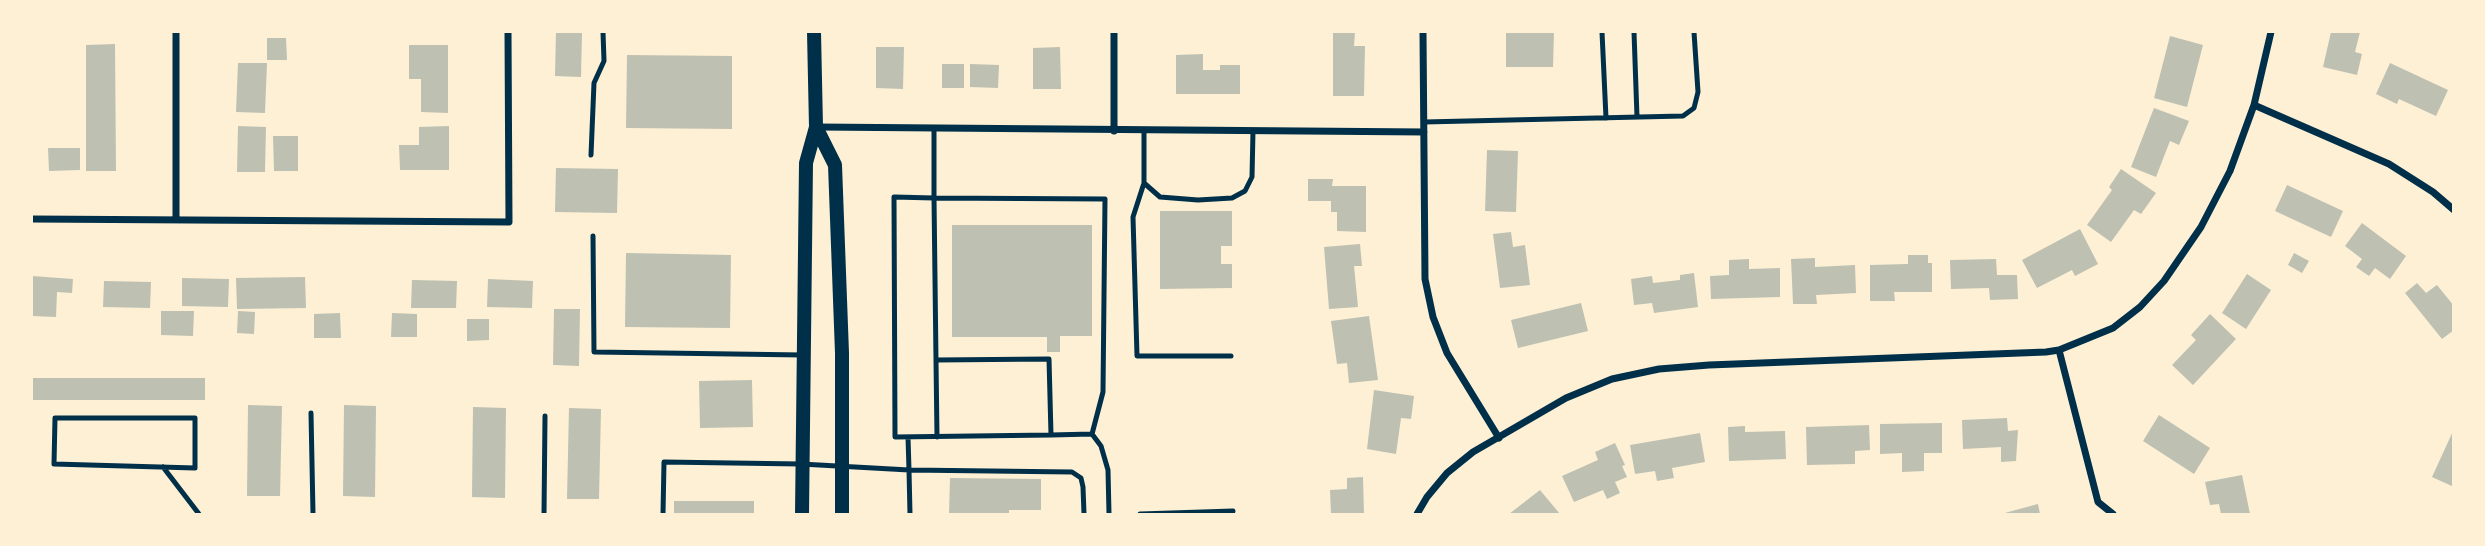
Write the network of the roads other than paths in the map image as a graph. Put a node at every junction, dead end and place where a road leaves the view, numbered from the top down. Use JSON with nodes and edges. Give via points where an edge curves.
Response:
{"nodes":[{"id":1,"x":176,"y":32,"type":"edge"},
{"id":2,"x":508,"y":32,"type":"edge"},
{"id":3,"x":603,"y":32,"type":"edge"},
{"id":4,"x":814,"y":32,"type":"edge"},
{"id":5,"x":1114,"y":32,"type":"edge"},
{"id":6,"x":1423,"y":32,"type":"edge"},
{"id":7,"x":1602,"y":32,"type":"edge"},
{"id":8,"x":1634,"y":32,"type":"edge"},
{"id":9,"x":1694,"y":32,"type":"edge"},
{"id":10,"x":2271,"y":32,"type":"edge"},
{"id":11,"x":2255,"y":105,"type":"junction"},
{"id":12,"x":1637,"y":117,"type":"junction"},
{"id":13,"x":1606,"y":118,"type":"junction"},
{"id":14,"x":1423,"y":122,"type":"junction"},
{"id":15,"x":816,"y":127,"type":"junction"},
{"id":16,"x":934,"y":129,"type":"junction"},
{"id":17,"x":1114,"y":131,"type":"junction"},
{"id":18,"x":1144,"y":131,"type":"junction"},
{"id":19,"x":1253,"y":131,"type":"junction"},
{"id":20,"x":1423,"y":132,"type":"junction"},
{"id":21,"x":591,"y":155,"type":"dead end"},
{"id":22,"x":1144,"y":183,"type":"junction"},
{"id":23,"x":934,"y":198,"type":"junction"},
{"id":24,"x":2454,"y":211,"type":"edge"},
{"id":25,"x":32,"y":219,"type":"edge"},
{"id":26,"x":176,"y":219,"type":"junction"},
{"id":27,"x":593,"y":236,"type":"dead end"},
{"id":28,"x":2059,"y":350,"type":"junction"},
{"id":29,"x":803,"y":355,"type":"junction"},
{"id":30,"x":1231,"y":356,"type":"dead end"},
{"id":31,"x":936,"y":360,"type":"junction"},
{"id":32,"x":311,"y":413,"type":"dead end"},
{"id":33,"x":545,"y":416,"type":"dead end"},
{"id":34,"x":1092,"y":434,"type":"junction"},
{"id":35,"x":1051,"y":435,"type":"junction"},
{"id":36,"x":908,"y":437,"type":"junction"},
{"id":37,"x":937,"y":437,"type":"junction"},
{"id":38,"x":1499,"y":438,"type":"junction"},
{"id":39,"x":801,"y":464,"type":"junction"},
{"id":40,"x":163,"y":467,"type":"junction"},
{"id":41,"x":843,"y":467,"type":"junction"},
{"id":42,"x":909,"y":470,"type":"junction"},
{"id":43,"x":1233,"y":511,"type":"dead end"},
{"id":44,"x":199,"y":514,"type":"edge"},
{"id":45,"x":313,"y":514,"type":"edge"},
{"id":46,"x":544,"y":514,"type":"edge"},
{"id":47,"x":663,"y":514,"type":"edge"},
{"id":48,"x":802,"y":514,"type":"edge"},
{"id":49,"x":842,"y":514,"type":"edge"},
{"id":50,"x":910,"y":514,"type":"edge"},
{"id":51,"x":1084,"y":514,"type":"edge"},
{"id":52,"x":1109,"y":514,"type":"edge"},
{"id":53,"x":1140,"y":514,"type":"edge"},
{"id":54,"x":1417,"y":514,"type":"edge"},
{"id":55,"x":2113,"y":514,"type":"edge"}],
"edges":[{"from":1,"to":26,"type":"street"},
{"from":2,"to":26,"type":"street","via":[[509,222]]},
{"from":3,"to":21,"type":"lane","via":[[604,61],[594,83]]},
{"from":4,"to":15,"type":"main road"},
{"from":5,"to":17,"type":"street"},
{"from":6,"to":14,"type":"street"},
{"from":7,"to":13,"type":"lane"},
{"from":8,"to":12,"type":"lane"},
{"from":9,"to":12,"type":"lane","via":[[1698,92],[1694,108],[1683,116]]},
{"from":10,"to":11,"type":"street"},
{"from":11,"to":24,"type":"street","via":[[2389,164]]},
{"from":11,"to":28,"type":"street","via":[[2201,227],[2164,281],[2113,328]]},
{"from":12,"to":13,"type":"lane"},
{"from":13,"to":14,"type":"lane"},
{"from":14,"to":20,"type":"street"},
{"from":15,"to":16,"type":"street"},
{"from":15,"to":29,"type":"main road","via":[[806,163]]},
{"from":15,"to":41,"type":"main road","via":[[835,166]]},
{"from":16,"to":17,"type":"street"},
{"from":16,"to":23,"type":"lane"},
{"from":17,"to":18,"type":"street"},
{"from":18,"to":19,"type":"street"},
{"from":18,"to":22,"type":"lane"},
{"from":19,"to":20,"type":"street"},
{"from":19,"to":22,"type":"lane","via":[[1252,177],[1245,191],[1233,198],[1160,197]]},
{"from":20,"to":38,"type":"street","via":[[1425,279],[1433,317],[1459,375]]},
{"from":22,"to":30,"type":"lane","via":[[1133,217],[1137,356]]},
{"from":23,"to":31,"type":"lane"},
{"from":23,"to":34,"type":"lane","via":[[1105,199],[1103,391]]},
{"from":23,"to":36,"type":"lane","via":[[894,197],[895,437]]},
{"from":25,"to":26,"type":"street"},
{"from":27,"to":29,"type":"lane","via":[[594,352]]},
{"from":28,"to":38,"type":"street","via":[[1659,369],[1612,379],[1566,398]]},
{"from":28,"to":55,"type":"street","via":[[2098,502]]},
{"from":29,"to":39,"type":"main road"},
{"from":31,"to":35,"type":"lane","via":[[1049,359]]},
{"from":31,"to":37,"type":"lane"},
{"from":32,"to":45,"type":"lane"},
{"from":33,"to":46,"type":"lane"},
{"from":34,"to":35,"type":"lane"},
{"from":34,"to":52,"type":"lane","via":[[1108,470]]},
{"from":35,"to":37,"type":"lane"},
{"from":36,"to":37,"type":"lane"},
{"from":36,"to":42,"type":"lane"},
{"from":38,"to":54,"type":"street","via":[[1447,473]]},
{"from":39,"to":41,"type":"lane"},
{"from":39,"to":47,"type":"lane","via":[[664,462]]},
{"from":39,"to":48,"type":"main road"},
{"from":40,"to":40,"type":"lane","via":[[54,464],[55,418],[195,418],[195,468]]},
{"from":40,"to":44,"type":"lane"},
{"from":41,"to":42,"type":"lane"},
{"from":41,"to":49,"type":"main road"},
{"from":42,"to":50,"type":"lane"},
{"from":42,"to":51,"type":"lane","via":[[1072,472],[1081,478]]},
{"from":43,"to":53,"type":"lane"}]}
